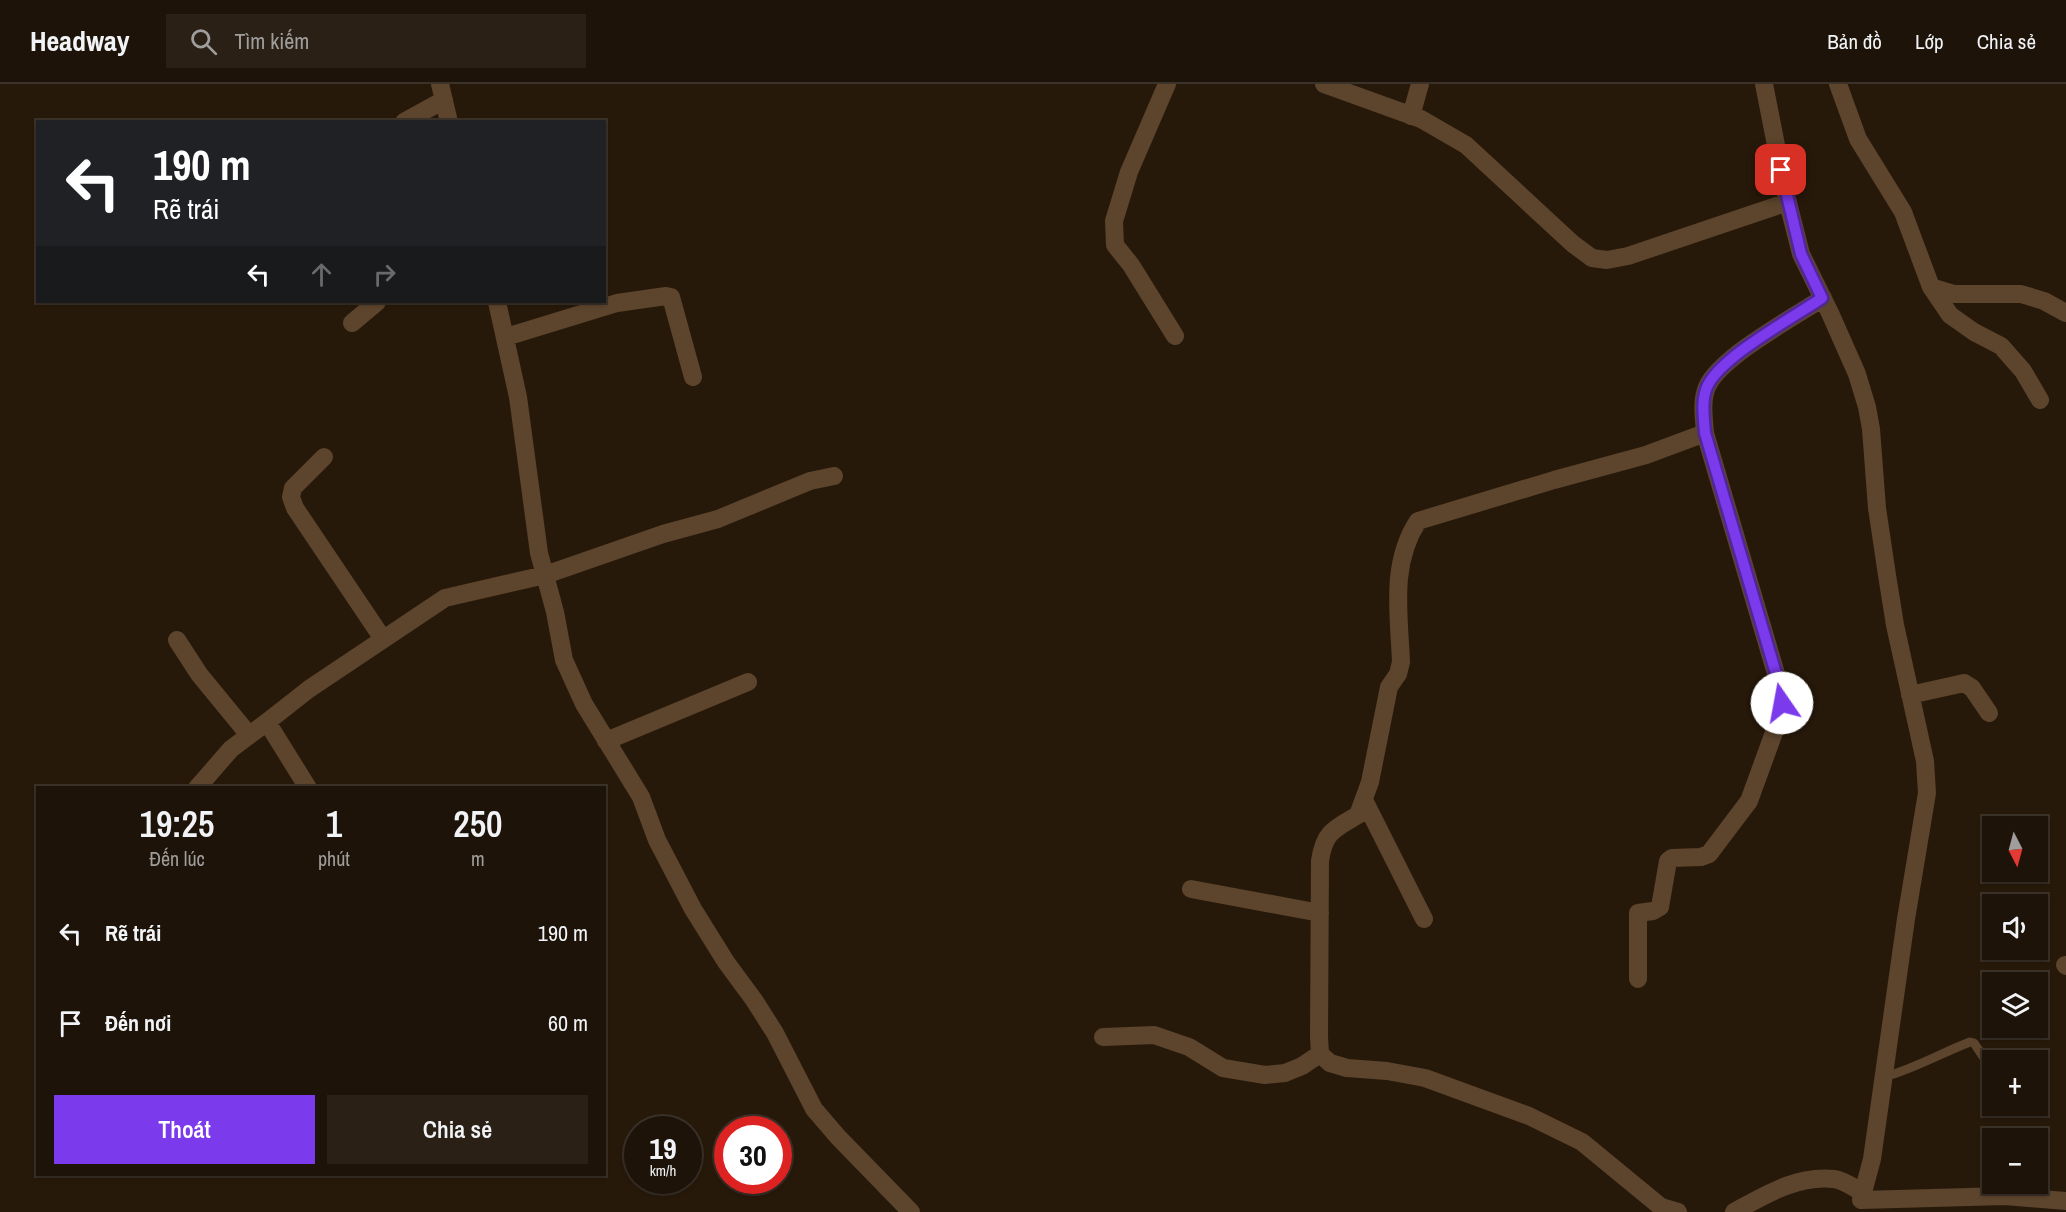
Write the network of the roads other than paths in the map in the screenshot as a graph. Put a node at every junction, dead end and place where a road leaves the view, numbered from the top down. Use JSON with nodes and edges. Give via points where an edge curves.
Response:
{"nodes":[{"id":1,"x":1167,"y":84,"type":"edge"},
{"id":2,"x":1324,"y":84,"type":"edge"},
{"id":3,"x":1420,"y":84,"type":"edge"},
{"id":4,"x":1764,"y":84,"type":"edge"},
{"id":5,"x":1838,"y":84,"type":"edge"},
{"id":6,"x":442,"y":92,"type":"edge"},
{"id":7,"x":1411,"y":116,"type":"junction"},
{"id":8,"x":407,"y":120,"type":"edge"},
{"id":9,"x":449,"y":120,"type":"edge"},
{"id":10,"x":1788,"y":202,"type":"junction"},
{"id":11,"x":1931,"y":287,"type":"junction"},
{"id":12,"x":1822,"y":298,"type":"junction"},
{"id":13,"x":376,"y":303,"type":"edge"},
{"id":14,"x":497,"y":303,"type":"edge"},
{"id":15,"x":2066,"y":313,"type":"edge"},
{"id":16,"x":352,"y":323,"type":"dead end"},
{"id":17,"x":506,"y":336,"type":"junction"},
{"id":18,"x":1175,"y":336,"type":"dead end"},
{"id":19,"x":693,"y":377,"type":"dead end"},
{"id":20,"x":2040,"y":400,"type":"dead end"},
{"id":21,"x":1705,"y":433,"type":"junction"},
{"id":22,"x":324,"y":457,"type":"dead end"},
{"id":23,"x":834,"y":476,"type":"dead end"},
{"id":24,"x":545,"y":574,"type":"junction"},
{"id":25,"x":382,"y":639,"type":"junction"},
{"id":26,"x":177,"y":640,"type":"dead end"},
{"id":27,"x":748,"y":682,"type":"dead end"},
{"id":28,"x":1910,"y":695,"type":"junction"},
{"id":29,"x":1989,"y":713,"type":"dead end"},
{"id":30,"x":267,"y":722,"type":"junction"},
{"id":31,"x":249,"y":735,"type":"junction"},
{"id":32,"x":606,"y":741,"type":"junction"},
{"id":33,"x":199,"y":786,"type":"edge"},
{"id":34,"x":307,"y":786,"type":"edge"},
{"id":35,"x":1364,"y":800,"type":"junction"},
{"id":36,"x":1191,"y":889,"type":"dead end"},
{"id":37,"x":1320,"y":913,"type":"junction"},
{"id":38,"x":1424,"y":919,"type":"dead end"},
{"id":39,"x":1638,"y":979,"type":"dead end"},
{"id":40,"x":1103,"y":1037,"type":"dead end"},
{"id":41,"x":1320,"y":1053,"type":"junction"},
{"id":42,"x":1982,"y":1055,"type":"edge"},
{"id":43,"x":1884,"y":1077,"type":"junction"},
{"id":44,"x":1860,"y":1202,"type":"edge"},
{"id":45,"x":2060,"y":1205,"type":"edge"},
{"id":46,"x":911,"y":1212,"type":"edge"},
{"id":47,"x":1678,"y":1212,"type":"edge"},
{"id":48,"x":1734,"y":1212,"type":"edge"}],
"edges":[{"from":1,"to":18,"type":"street","via":[[1129,172],[1114,221],[1115,245]]},
{"from":2,"to":7,"type":"street"},
{"from":3,"to":7,"type":"street"},
{"from":4,"to":10,"type":"street"},
{"from":5,"to":11,"type":"street","via":[[1858,138],[1903,212]]},
{"from":6,"to":8,"type":"street"},
{"from":6,"to":9,"type":"street"},
{"from":7,"to":10,"type":"street","via":[[1466,145],[1592,258],[1628,256]]},
{"from":10,"to":12,"type":"street","via":[[1801,254]]},
{"from":11,"to":15,"type":"street","via":[[1954,294],[2021,294]]},
{"from":11,"to":20,"type":"street","via":[[1950,315],[2001,346],[2023,371]]},
{"from":12,"to":21,"type":"street","via":[[1740,352],[1713,376],[1706,389]]},
{"from":12,"to":28,"type":"street","via":[[1857,374],[1872,429],[1877,508]]},
{"from":13,"to":16,"type":"street"},
{"from":14,"to":17,"type":"street"},
{"from":17,"to":19,"type":"street","via":[[617,303],[671,297]]},
{"from":17,"to":24,"type":"street"},
{"from":21,"to":35,"type":"street","via":[[1646,455],[1418,521],[1409,534],[1398,576],[1401,662],[1389,687]]},
{"from":21,"to":39,"type":"street","via":[[1782,703],[1749,801],[1709,854],[1668,861],[1660,907],[1638,914]]},
{"from":22,"to":25,"type":"street","via":[[293,488],[291,496],[295,508]]},
{"from":23,"to":24,"type":"street","via":[[810,481],[718,519]]},
{"from":24,"to":25,"type":"street","via":[[445,598]]},
{"from":24,"to":32,"type":"street","via":[[564,660]]},
{"from":25,"to":30,"type":"street"},
{"from":26,"to":31,"type":"street"},
{"from":27,"to":32,"type":"street"},
{"from":28,"to":29,"type":"street","via":[[1969,684]]},
{"from":28,"to":43,"type":"street","via":[[1925,760],[1927,793]]},
{"from":30,"to":31,"type":"street"},
{"from":30,"to":34,"type":"street"},
{"from":31,"to":33,"type":"street"},
{"from":32,"to":46,"type":"street","via":[[641,797],[693,909],[775,1033],[814,1108]]},
{"from":35,"to":37,"type":"street","via":[[1358,815],[1330,831],[1322,844]]},
{"from":35,"to":38,"type":"street"},
{"from":36,"to":37,"type":"street"},
{"from":37,"to":41,"type":"street"},
{"from":40,"to":41,"type":"street","via":[[1154,1035],[1189,1047],[1223,1068],[1264,1075],[1285,1073]]},
{"from":41,"to":47,"type":"street","via":[[1330,1063],[1425,1078],[1529,1116],[1582,1142],[1661,1207]]},
{"from":42,"to":43,"type":"lane","via":[[1970,1042],[1907,1071]]},
{"from":43,"to":44,"type":"street","via":[[1872,1160]]},
{"from":44,"to":45,"type":"street","via":[[2005,1197],[2042,1198]]},
{"from":44,"to":48,"type":"street","via":[[1836,1179],[1805,1180],[1776,1189]]}]}
